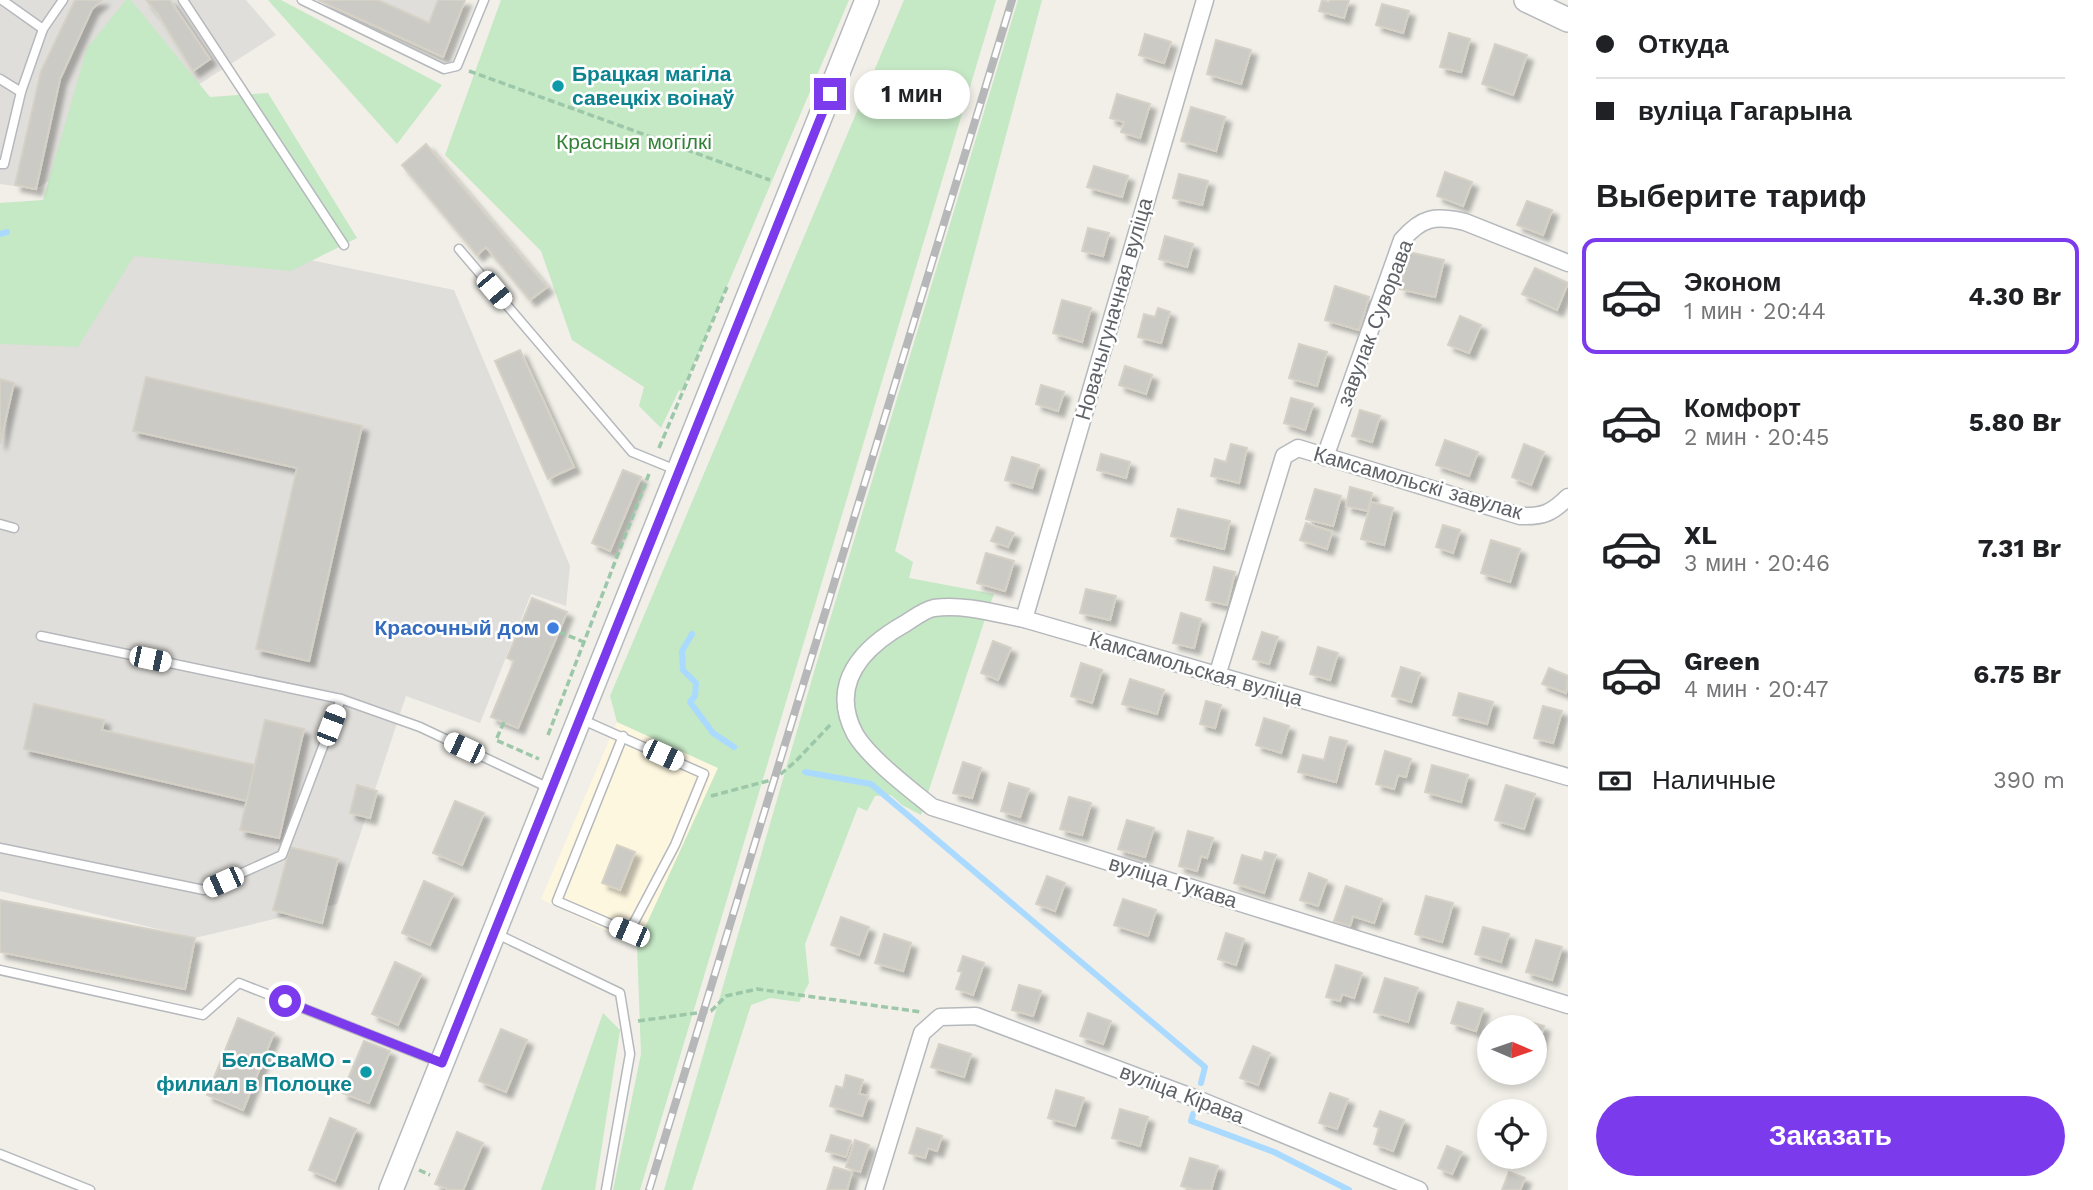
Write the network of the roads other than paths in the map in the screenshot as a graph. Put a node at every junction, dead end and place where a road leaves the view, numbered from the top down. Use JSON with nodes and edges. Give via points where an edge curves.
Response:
{"nodes":[{"id":1,"x":2,"y":0,"type":"edge"},
{"id":2,"x":62,"y":0,"type":"edge"},
{"id":3,"x":183,"y":0,"type":"edge"},
{"id":4,"x":302,"y":0,"type":"edge"},
{"id":5,"x":484,"y":0,"type":"edge"},
{"id":6,"x":867,"y":0,"type":"edge"},
{"id":7,"x":1205,"y":0,"type":"edge"},
{"id":8,"x":1526,"y":0,"type":"edge"},
{"id":9,"x":1568,"y":20,"type":"edge"},
{"id":10,"x":43,"y":29,"type":"junction"},
{"id":11,"x":0,"y":79,"type":"edge"},
{"id":12,"x":21,"y":92,"type":"junction"},
{"id":13,"x":1,"y":163,"type":"edge"},
{"id":14,"x":344,"y":245,"type":"dead end"},
{"id":15,"x":459,"y":249,"type":"dead end"},
{"id":16,"x":1568,"y":263,"type":"edge"},
{"id":17,"x":1325,"y":457,"type":"junction"},
{"id":18,"x":679,"y":472,"type":"junction"},
{"id":19,"x":1568,"y":496,"type":"edge"},
{"id":20,"x":0,"y":524,"type":"edge"},
{"id":21,"x":14,"y":528,"type":"dead end"},
{"id":22,"x":1024,"y":619,"type":"junction"},
{"id":23,"x":41,"y":636,"type":"dead end"},
{"id":24,"x":1217,"y":676,"type":"junction"},
{"id":25,"x":341,"y":699,"type":"junction"},
{"id":26,"x":845,"y":708,"type":"joint"},
{"id":27,"x":580,"y":719,"type":"junction"},
{"id":28,"x":623,"y":736,"type":"junction"},
{"id":29,"x":1568,"y":776,"type":"edge"},
{"id":30,"x":552,"y":789,"type":"junction"},
{"id":31,"x":0,"y":848,"type":"edge"},
{"id":32,"x":494,"y":932,"type":"junction"},
{"id":33,"x":0,"y":970,"type":"edge"},
{"id":34,"x":1568,"y":1005,"type":"edge"},
{"id":35,"x":442,"y":1063,"type":"junction"},
{"id":36,"x":0,"y":1154,"type":"edge"},
{"id":37,"x":90,"y":1190,"type":"edge"},
{"id":38,"x":391,"y":1190,"type":"edge"},
{"id":39,"x":606,"y":1190,"type":"edge"},
{"id":40,"x":874,"y":1190,"type":"edge"},
{"id":41,"x":1419,"y":1190,"type":"edge"}],
"edges":[{"from":1,"to":10,"type":"lane"},
{"from":2,"to":10,"type":"lane"},
{"from":3,"to":14,"type":"lane"},
{"from":4,"to":5,"type":"lane","via":[[444,69],[457,66]]},
{"from":6,"to":18,"type":"main road"},
{"from":7,"to":22,"type":"street","name":"Новачыгуначная вуліца"},
{"from":8,"to":9,"type":"main road"},
{"from":10,"to":12,"type":"lane"},
{"from":11,"to":12,"type":"lane"},
{"from":12,"to":13,"type":"lane"},
{"from":15,"to":18,"type":"lane","via":[[632,452]]},
{"from":16,"to":17,"type":"street","name":"завулак Суворава","via":[[1465,222],[1448,218],[1415,224],[1402,240]]},
{"from":17,"to":19,"type":"street","name":"Камсамольскі завулак","via":[[1520,516],[1539,517]]},
{"from":17,"to":24,"type":"street","name":"Камсамольскі завулак","via":[[1298,448],[1284,456]]},
{"from":18,"to":27,"type":"main road"},
{"from":20,"to":21,"type":"lane"},
{"from":22,"to":24,"type":"street","name":"Камсамольская вуліца"},
{"from":22,"to":26,"type":"street","name":"Камсамольская вуліца","via":[[957,607],[931,609],[886,635],[860,658],[848,682]]},
{"from":23,"to":25,"type":"lane"},
{"from":24,"to":29,"type":"street","name":"Камсамольская вуліца"},
{"from":25,"to":30,"type":"lane","via":[[420,727]]},
{"from":25,"to":31,"type":"lane","via":[[282,855],[204,890]]},
{"from":26,"to":34,"type":"street","name":"вуліца Гукава","via":[[856,736],[932,807]]},
{"from":27,"to":28,"type":"lane"},
{"from":27,"to":30,"type":"main road"},
{"from":28,"to":28,"type":"lane","via":[[704,774],[675,845],[629,932],[558,901]]},
{"from":30,"to":32,"type":"main road"},
{"from":32,"to":35,"type":"main road"},
{"from":32,"to":39,"type":"lane","via":[[621,993],[630,1054]]},
{"from":33,"to":35,"type":"lane","via":[[203,1015],[239,983]]},
{"from":35,"to":38,"type":"main road"},
{"from":36,"to":37,"type":"lane"},
{"from":40,"to":41,"type":"street","name":"вуліца Кірава","via":[[922,1033],[940,1017],[976,1016],[1202,1101]]}]}
